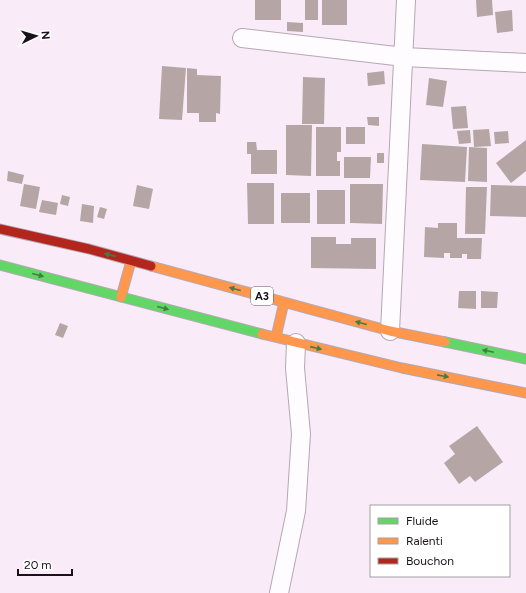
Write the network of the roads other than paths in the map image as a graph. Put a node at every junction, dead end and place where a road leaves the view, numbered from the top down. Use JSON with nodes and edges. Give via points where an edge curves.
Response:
{"nodes":[{"id":1,"x":406,"y":0,"type":"edge"},
{"id":2,"x":242,"y":38,"type":"dead end"},
{"id":3,"x":404,"y":57,"type":"junction"},
{"id":4,"x":526,"y":63,"type":"edge"},
{"id":5,"x":0,"y":229,"type":"edge"},
{"id":6,"x":131,"y":261,"type":"junction"},
{"id":7,"x":0,"y":264,"type":"edge"},
{"id":8,"x":122,"y":297,"type":"junction"},
{"id":9,"x":284,"y":302,"type":"junction"},
{"id":10,"x":390,"y":331,"type":"junction"},
{"id":11,"x":276,"y":337,"type":"junction"},
{"id":12,"x":296,"y":343,"type":"junction"},
{"id":13,"x":526,"y":359,"type":"edge"},
{"id":14,"x":526,"y":393,"type":"edge"},
{"id":15,"x":279,"y":593,"type":"edge"}],
"edges":[{"from":1,"to":3,"type":"street"},
{"from":2,"to":3,"type":"street"},
{"from":3,"to":4,"type":"street"},
{"from":3,"to":10,"type":"street"},
{"from":6,"to":5,"type":"highway","number":"A3","one_way":true},
{"from":6,"to":8,"type":"highway"},
{"from":9,"to":6,"type":"highway","number":"A3","one_way":true},
{"from":7,"to":8,"type":"highway","one_way":true},
{"from":8,"to":11,"type":"highway","one_way":true},
{"from":10,"to":9,"type":"highway","number":"A3","one_way":true},
{"from":9,"to":11,"type":"highway"},
{"from":13,"to":10,"type":"highway","number":"A3","one_way":true},
{"from":11,"to":12,"type":"highway"},
{"from":12,"to":14,"type":"highway","one_way":true},
{"from":12,"to":15,"type":"street","via":[[295,368],[301,434],[296,511]]}]}
